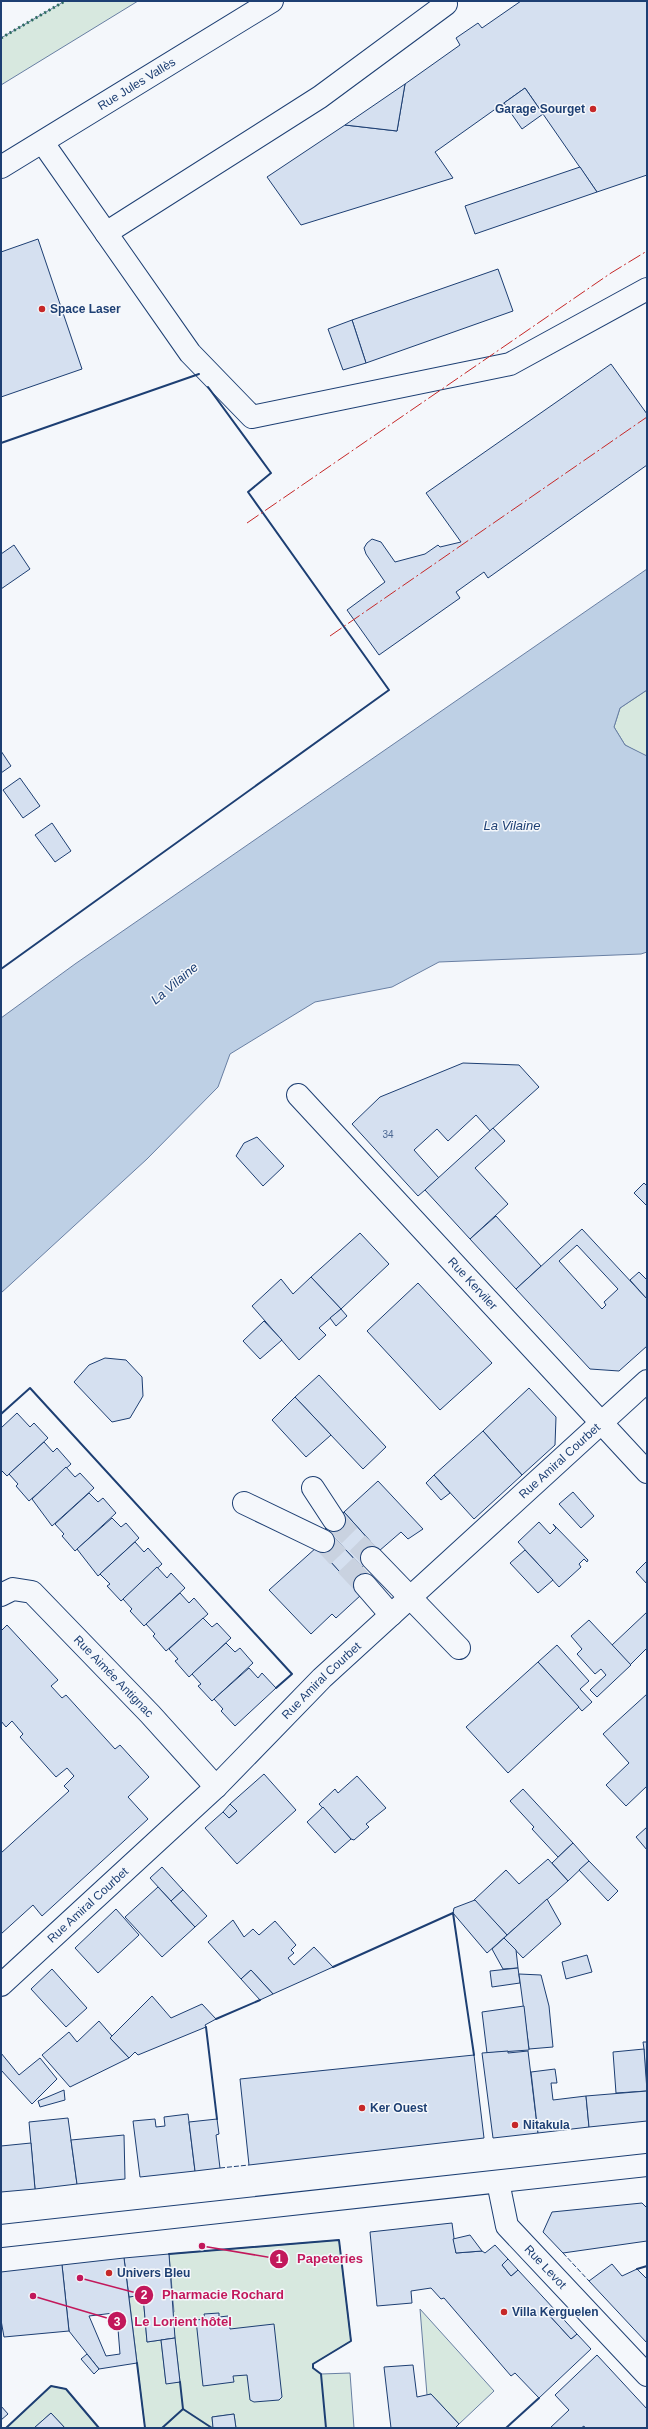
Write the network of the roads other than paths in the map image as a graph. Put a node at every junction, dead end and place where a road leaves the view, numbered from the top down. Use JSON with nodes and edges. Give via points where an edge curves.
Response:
{"nodes":[{"id":1,"x":272,"y":1,"type":"edge"},
{"id":2,"x":444,"y":1,"type":"edge"},
{"id":3,"x":43,"y":143,"type":"junction"},
{"id":4,"x":1,"y":167,"type":"edge"},
{"id":5,"x":106,"y":233,"type":"junction"},
{"id":6,"x":647,"y":289,"type":"edge"},
{"id":7,"x":298,"y":1095,"type":"dead end"},
{"id":8,"x":647,"y":1381,"type":"edge"},
{"id":9,"x":601,"y":1422,"type":"junction"},
{"id":10,"x":647,"y":1472,"type":"edge"},
{"id":11,"x":313,"y":1488,"type":"dead end"},
{"id":12,"x":244,"y":1502,"type":"dead end"},
{"id":13,"x":334,"y":1520,"type":"tunnel mouth"},
{"id":14,"x":323,"y":1541,"type":"tunnel mouth"},
{"id":15,"x":372,"y":1558,"type":"tunnel mouth"},
{"id":16,"x":365,"y":1585,"type":"tunnel mouth"},
{"id":17,"x":1,"y":1595,"type":"edge"},
{"id":18,"x":411,"y":1597,"type":"junction"},
{"id":19,"x":391,"y":1615,"type":"junction"},
{"id":20,"x":459,"y":1648,"type":"dead end"},
{"id":21,"x":216,"y":1787,"type":"junction"},
{"id":22,"x":1,"y":1985,"type":"edge"},
{"id":23,"x":647,"y":2165,"type":"edge"},
{"id":24,"x":498,"y":2182,"type":"junction"},
{"id":25,"x":1,"y":2236,"type":"edge"},
{"id":26,"x":647,"y":2375,"type":"edge"}],
"edges":[{"from":1,"to":3,"type":"street","name":"Rue Jules Vallès"},
{"from":2,"to":5,"type":"street","via":[[446,4],[320,97]]},
{"from":3,"to":4,"type":"street","name":"Rue Jules Vallès"},
{"from":3,"to":5,"type":"street"},
{"from":5,"to":6,"type":"street","via":[[190,353],[252,417],[510,364]]},
{"from":7,"to":9,"type":"street","name":"Rue Kerviler"},
{"from":8,"to":9,"type":"street","name":"Rue Amiral Courbet"},
{"from":9,"to":10,"type":"street","name":"Rue Kerviler"},
{"from":9,"to":18,"type":"street","name":"Rue Amiral Courbet"},
{"from":11,"to":13,"type":"street"},
{"from":12,"to":14,"type":"street"},
{"from":15,"to":18,"type":"street"},
{"from":16,"to":19,"type":"street"},
{"from":17,"to":21,"type":"street","name":"Rue Aimée Antignac","via":[[13,1590],[32,1592],[150,1714]]},
{"from":18,"to":19,"type":"street","name":"Rue Amiral Courbet"},
{"from":18,"to":20,"type":"street"},
{"from":19,"to":21,"type":"street","name":"Rue Amiral Courbet","via":[[322,1678]]},
{"from":21,"to":22,"type":"street","name":"Rue Amiral Courbet"},
{"from":23,"to":24,"type":"street"},
{"from":24,"to":25,"type":"street"},
{"from":24,"to":26,"type":"street","name":"Rue Levot","via":[[507,2226]]}]}
